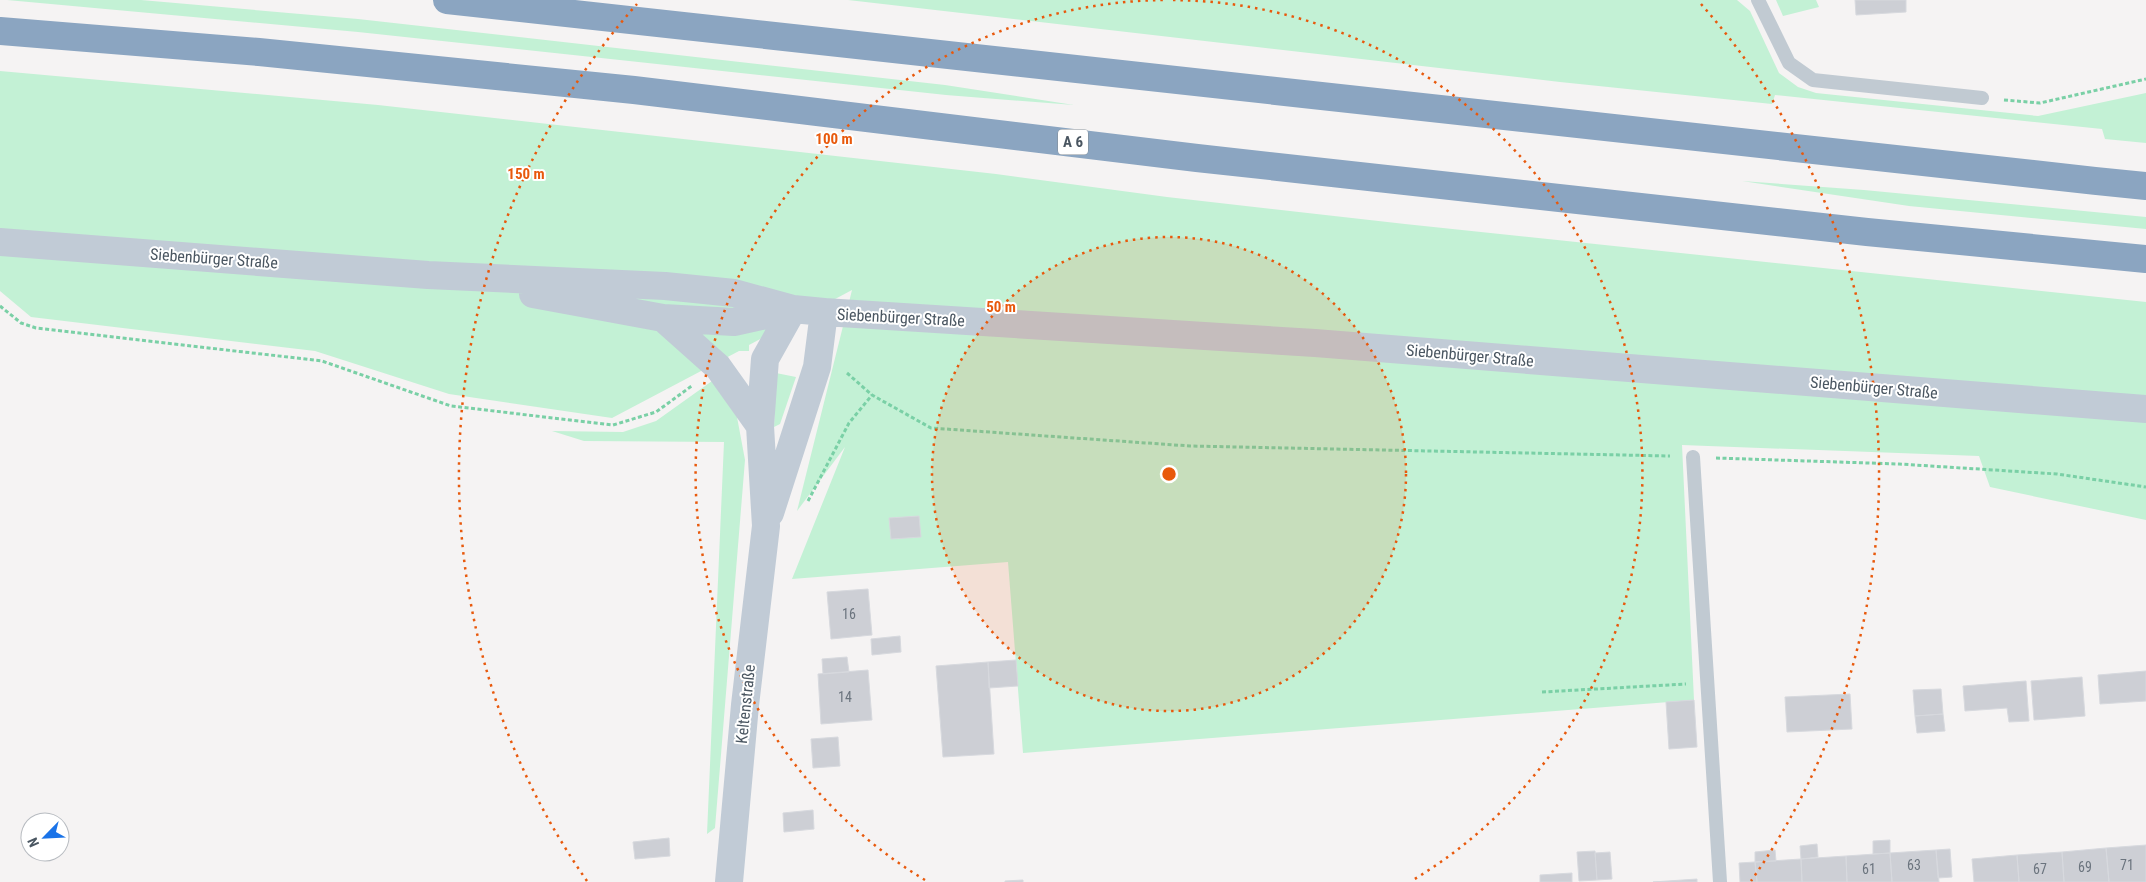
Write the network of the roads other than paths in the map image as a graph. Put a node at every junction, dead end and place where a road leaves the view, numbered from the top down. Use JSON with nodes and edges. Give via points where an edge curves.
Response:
{"nodes":[{"id":1,"x":447,"y":0,"type":"edge"},
{"id":2,"x":1758,"y":0,"type":"edge"},
{"id":3,"x":0,"y":31,"type":"edge"},
{"id":4,"x":1982,"y":98,"type":"road end"},
{"id":5,"x":2146,"y":186,"type":"edge"},
{"id":6,"x":0,"y":242,"type":"edge"},
{"id":7,"x":2146,"y":259,"type":"edge"},
{"id":8,"x":428,"y":275,"type":"junction"},
{"id":9,"x":793,"y":309,"type":"junction"},
{"id":10,"x":824,"y":312,"type":"junction"},
{"id":11,"x":662,"y":318,"type":"junction"},
{"id":12,"x":2146,"y":409,"type":"edge"},
{"id":13,"x":760,"y":426,"type":"junction"},
{"id":14,"x":1693,"y":457,"type":"road end"},
{"id":15,"x":766,"y":526,"type":"junction"},
{"id":16,"x":729,"y":882,"type":"edge"},
{"id":17,"x":1720,"y":882,"type":"edge"}],
"edges":[{"from":1,"to":5,"type":"highway","via":[[1471,115]]},
{"from":2,"to":4,"type":"lane","via":[[1789,63],[1813,80]]},
{"from":3,"to":7,"type":"highway","number":"A 6","via":[[259,52],[634,90],[1236,162],[1867,232]]},
{"from":6,"to":8,"type":"main road","name":"Siebenbürger Straße"},
{"from":8,"to":9,"type":"main road","name":"Siebenbürger Straße","via":[[664,286],[734,293]]},
{"from":8,"to":11,"type":"main road","name":"Siebenbürger Straße"},
{"from":9,"to":10,"type":"main road","name":"Siebenbürger Straße"},
{"from":9,"to":11,"type":"main road","name":"Siebenbürger Straße","via":[[734,322]]},
{"from":9,"to":13,"type":"main road","name":"Keltenstraße","via":[[765,359]]},
{"from":10,"to":12,"type":"main road","name":"Siebenbürger Straße","via":[[1315,343]]},
{"from":10,"to":15,"type":"main road","name":"Keltenstraße","via":[[817,367]]},
{"from":11,"to":13,"type":"main road","via":[[718,367]]},
{"from":13,"to":15,"type":"main road","name":"Keltenstraße"},
{"from":14,"to":17,"type":"lane"},
{"from":15,"to":16,"type":"main road","name":"Keltenstraße"}]}
